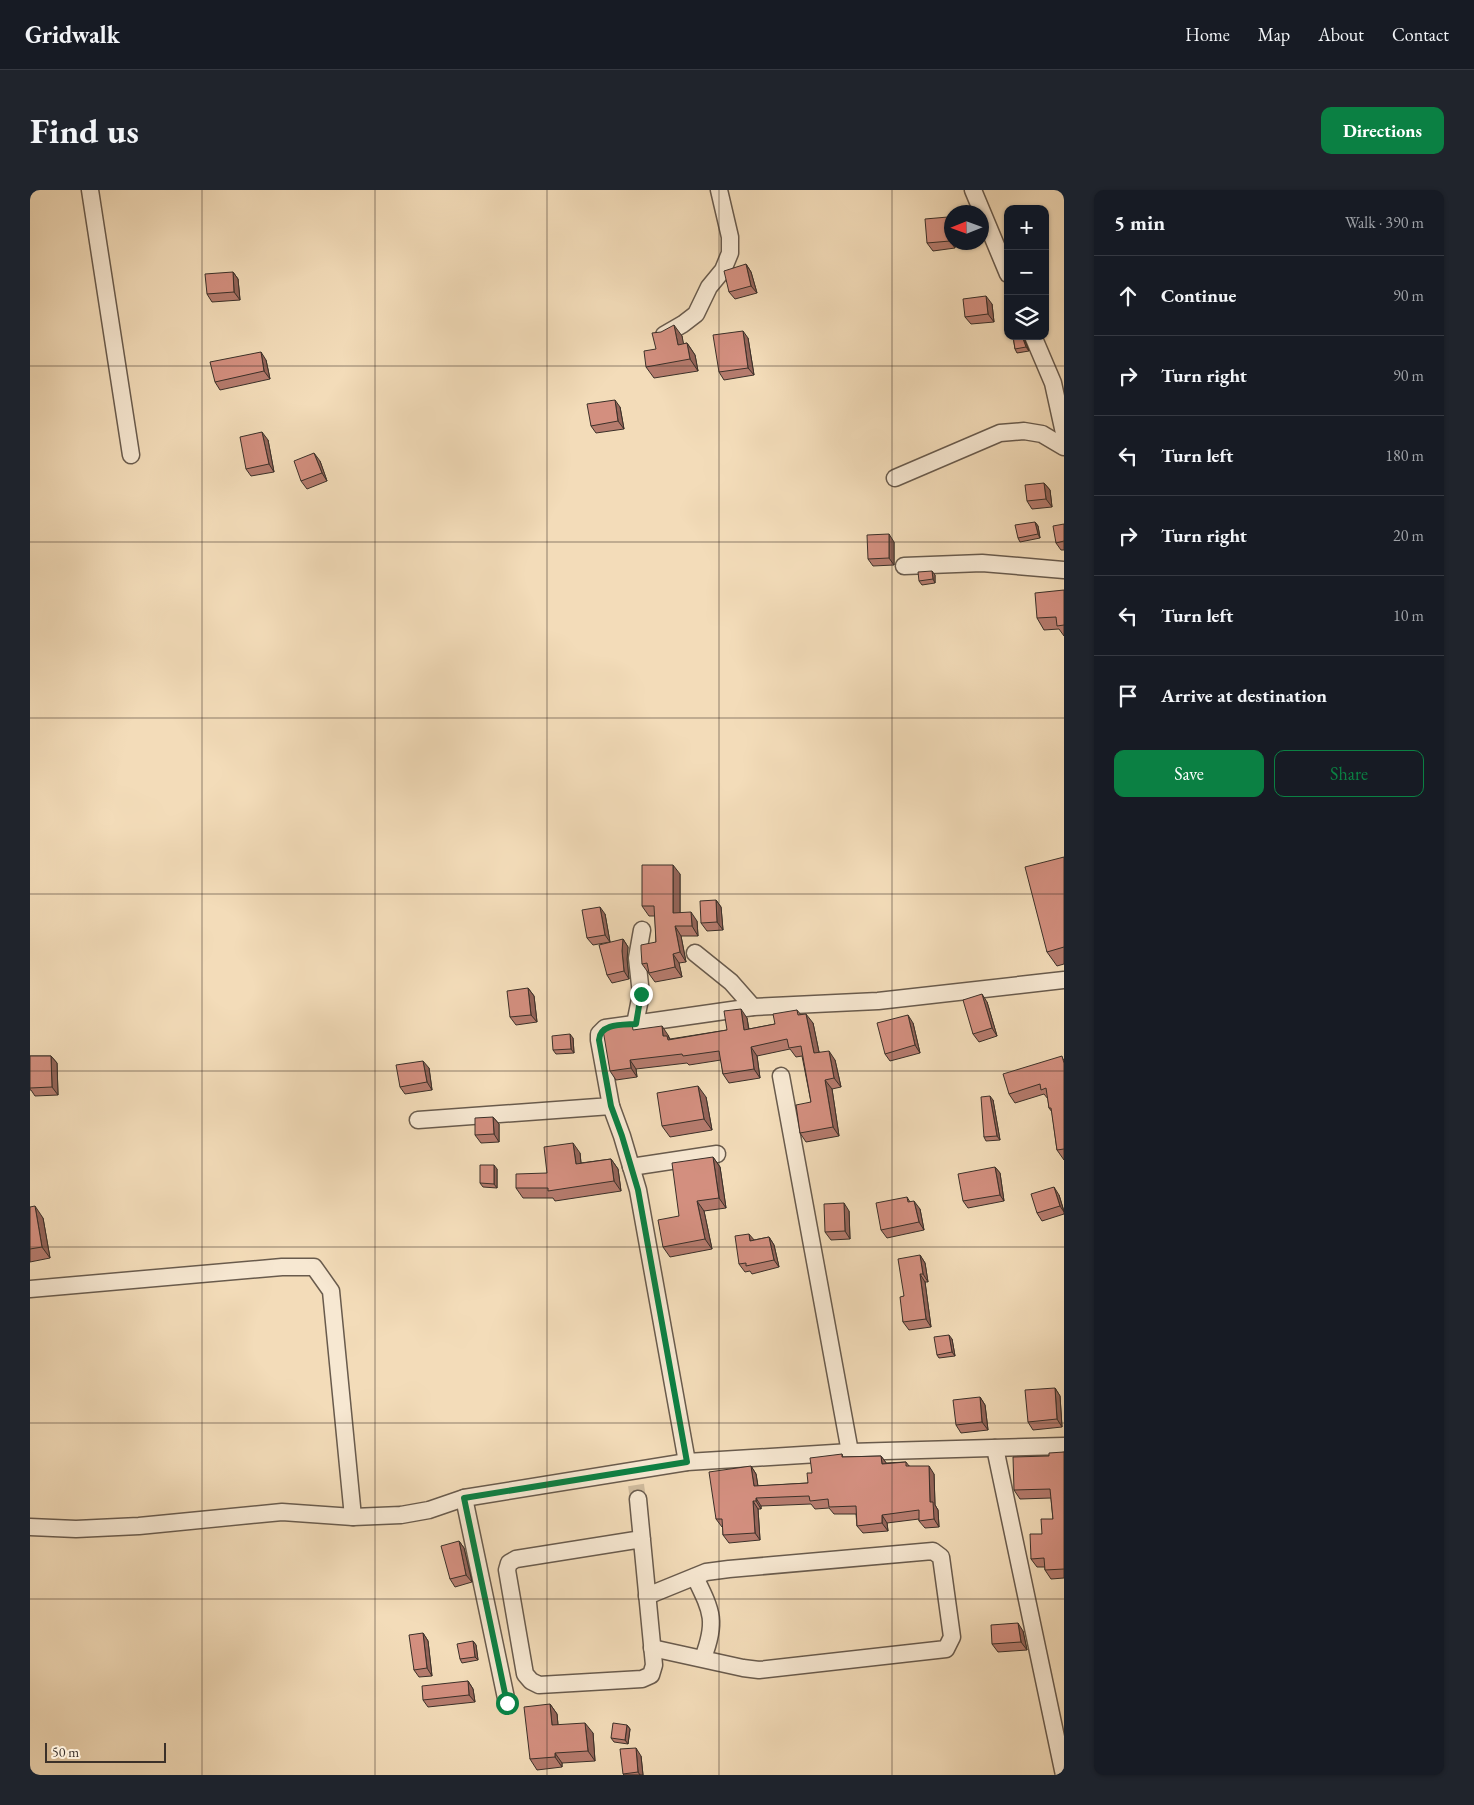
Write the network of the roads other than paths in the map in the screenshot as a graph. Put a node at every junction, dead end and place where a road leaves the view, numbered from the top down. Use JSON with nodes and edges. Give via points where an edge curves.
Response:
{"nodes":[{"id":1,"x":90,"y":190,"type":"edge"},
{"id":2,"x":719,"y":190,"type":"edge"},
{"id":3,"x":973,"y":190,"type":"edge"},
{"id":4,"x":1004,"y":264,"type":"edge"},
{"id":5,"x":664,"y":335,"type":"edge"},
{"id":6,"x":1036,"y":340,"type":"edge"},
{"id":7,"x":1058,"y":381,"type":"edge"},
{"id":8,"x":1064,"y":433,"type":"edge"},
{"id":9,"x":1064,"y":447,"type":"edge"},
{"id":10,"x":131,"y":455,"type":"dead end"},
{"id":11,"x":895,"y":478,"type":"dead end"},
{"id":12,"x":904,"y":566,"type":"dead end"},
{"id":13,"x":1064,"y":570,"type":"edge"},
{"id":14,"x":642,"y":930,"type":"dead end"},
{"id":15,"x":695,"y":953,"type":"dead end"},
{"id":16,"x":1064,"y":980,"type":"edge"},
{"id":17,"x":753,"y":1007,"type":"junction"},
{"id":18,"x":636,"y":1024,"type":"junction"},
{"id":19,"x":781,"y":1076,"type":"dead end"},
{"id":20,"x":611,"y":1106,"type":"junction"},
{"id":21,"x":418,"y":1120,"type":"dead end"},
{"id":22,"x":717,"y":1154,"type":"dead end"},
{"id":23,"x":631,"y":1167,"type":"junction"},
{"id":24,"x":30,"y":1289,"type":"edge"},
{"id":25,"x":1064,"y":1446,"type":"edge"},
{"id":26,"x":995,"y":1448,"type":"junction"},
{"id":27,"x":850,"y":1452,"type":"junction"},
{"id":28,"x":687,"y":1462,"type":"junction"},
{"id":29,"x":636,"y":1485,"type":"junction"},
{"id":30,"x":464,"y":1498,"type":"junction"},
{"id":31,"x":352,"y":1517,"type":"junction"},
{"id":32,"x":30,"y":1527,"type":"edge"},
{"id":33,"x":642,"y":1539,"type":"junction"},
{"id":34,"x":695,"y":1577,"type":"junction"},
{"id":35,"x":647,"y":1596,"type":"junction"},
{"id":36,"x":652,"y":1648,"type":"junction"},
{"id":37,"x":703,"y":1658,"type":"junction"},
{"id":38,"x":507,"y":1703,"type":"dead end"},
{"id":39,"x":1064,"y":1775,"type":"edge"}],
"edges":[{"from":1,"to":10,"type":"street"},
{"from":2,"to":5,"type":"street","via":[[730,237],[730,253],[696,314]]},
{"from":3,"to":4,"type":"street"},
{"from":6,"to":7,"type":"street"},
{"from":7,"to":8,"type":"street"},
{"from":9,"to":11,"type":"street","via":[[1042,434],[1024,431],[1000,433]]},
{"from":12,"to":13,"type":"street","via":[[982,563]]},
{"from":14,"to":18,"type":"street","via":[[637,958],[641,994]]},
{"from":15,"to":17,"type":"street","via":[[732,982]]},
{"from":16,"to":17,"type":"street","via":[[878,1001]]},
{"from":17,"to":18,"type":"street"},
{"from":18,"to":20,"type":"street","via":[[605,1028],[600,1034]]},
{"from":19,"to":27,"type":"street"},
{"from":20,"to":21,"type":"street"},
{"from":20,"to":23,"type":"street"},
{"from":22,"to":23,"type":"street"},
{"from":23,"to":28,"type":"street","via":[[638,1190]]},
{"from":24,"to":31,"type":"street","via":[[314,1267],[331,1291]]},
{"from":25,"to":26,"type":"street"},
{"from":26,"to":27,"type":"street"},
{"from":26,"to":39,"type":"street"},
{"from":27,"to":28,"type":"street"},
{"from":28,"to":29,"type":"street"},
{"from":29,"to":30,"type":"street"},
{"from":29,"to":33,"type":"street"},
{"from":30,"to":31,"type":"street","via":[[401,1515]]},
{"from":30,"to":38,"type":"street"},
{"from":31,"to":32,"type":"street","via":[[282,1512],[139,1526]]},
{"from":33,"to":35,"type":"street"},
{"from":33,"to":36,"type":"street","via":[[516,1559],[509,1563],[507,1570],[526,1674],[531,1681],[539,1685],[642,1679],[651,1675],[654,1665]]},
{"from":34,"to":35,"type":"street"},
{"from":34,"to":37,"type":"street","via":[[707,1602],[712,1625]]},
{"from":34,"to":37,"type":"street","via":[[729,1569],[933,1552],[941,1557],[952,1637],[946,1649],[758,1670]]},
{"from":35,"to":36,"type":"street"},
{"from":36,"to":37,"type":"street"}]}
